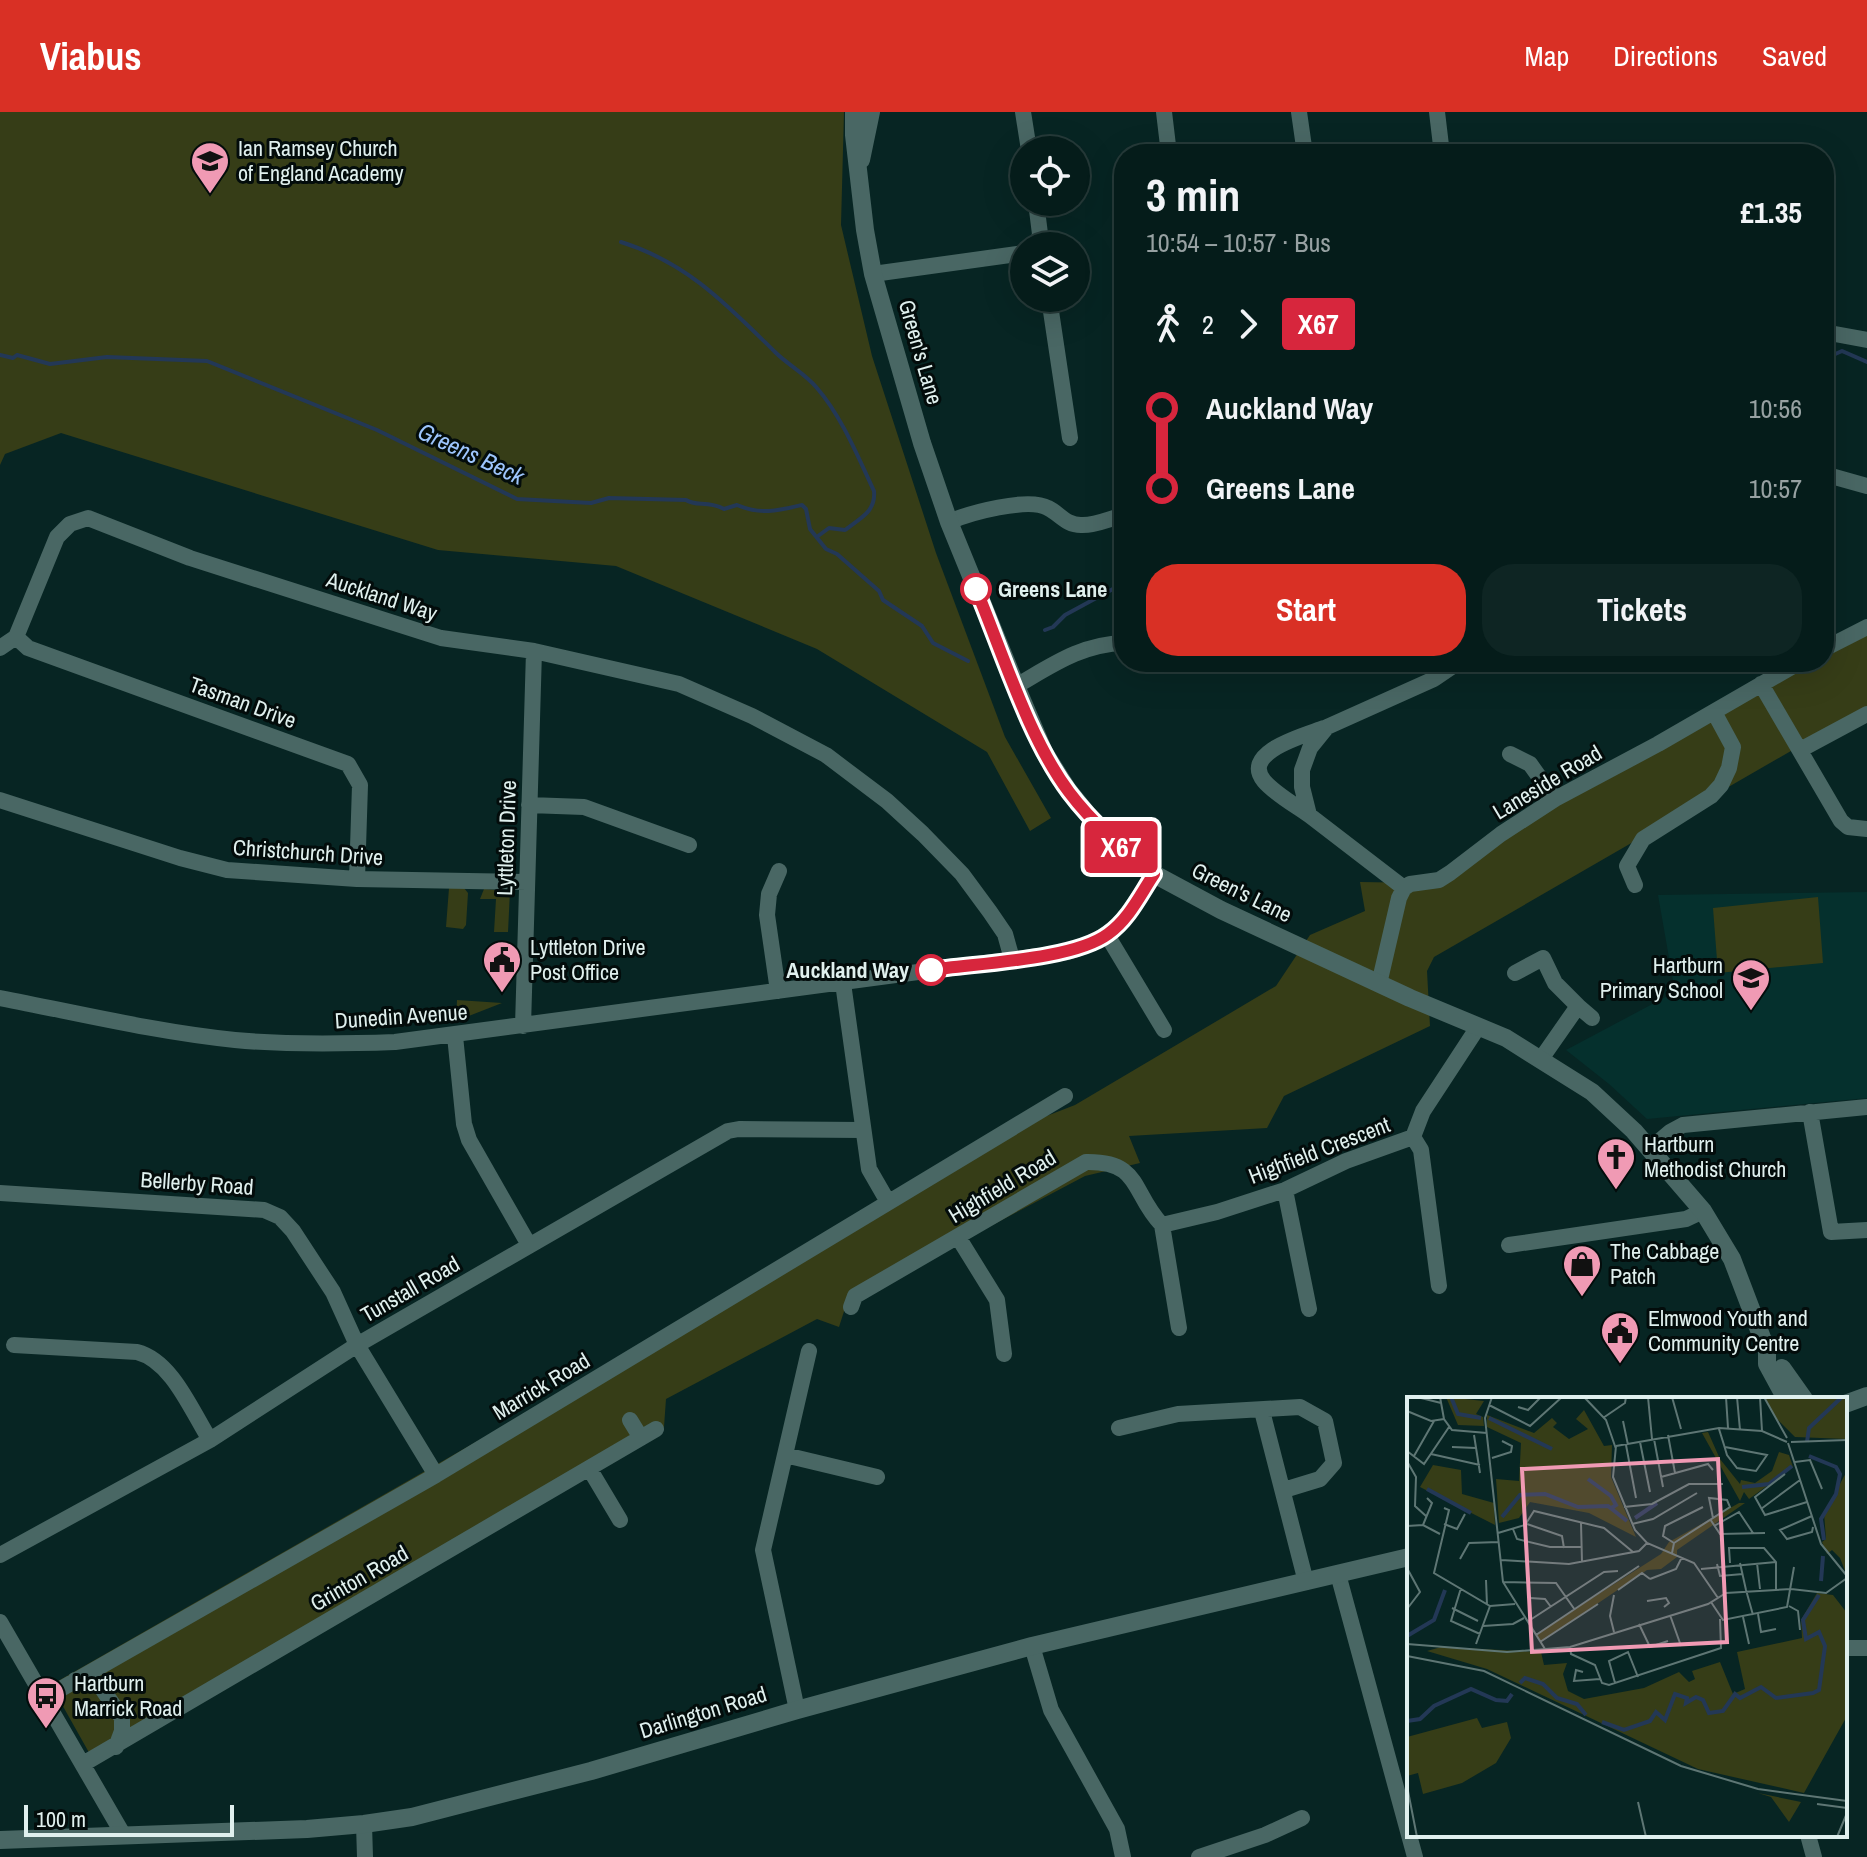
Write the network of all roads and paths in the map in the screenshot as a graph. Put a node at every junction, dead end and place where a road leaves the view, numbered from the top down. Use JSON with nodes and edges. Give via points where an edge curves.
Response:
{"nodes":[{"id":1,"x":854,"y":112,"type":"edge"},
{"id":2,"x":871,"y":112,"type":"edge"},
{"id":3,"x":1023,"y":112,"type":"edge"},
{"id":4,"x":1164,"y":112,"type":"edge"},
{"id":5,"x":1299,"y":112,"type":"edge"},
{"id":6,"x":1437,"y":112,"type":"edge"},
{"id":7,"x":1027,"y":136,"type":"edge"},
{"id":8,"x":1168,"y":144,"type":"edge"},
{"id":9,"x":1304,"y":144,"type":"edge"},
{"id":10,"x":1441,"y":144,"type":"edge"},
{"id":11,"x":859,"y":171,"type":"junction"},
{"id":12,"x":1010,"y":255,"type":"edge"},
{"id":13,"x":873,"y":274,"type":"junction"},
{"id":14,"x":1051,"y":312,"type":"edge"},
{"id":15,"x":1834,"y":334,"type":"edge"},
{"id":16,"x":1867,"y":340,"type":"edge"},
{"id":17,"x":1070,"y":438,"type":"dead end"},
{"id":18,"x":1834,"y":477,"type":"edge"},
{"id":19,"x":1867,"y":486,"type":"edge"},
{"id":20,"x":1114,"y":518,"type":"edge"},
{"id":21,"x":949,"y":522,"type":"junction"},
{"id":22,"x":1867,"y":627,"type":"edge"},
{"id":23,"x":16,"y":637,"type":"junction"},
{"id":24,"x":1114,"y":644,"type":"edge"},
{"id":25,"x":1834,"y":644,"type":"edge"},
{"id":26,"x":0,"y":648,"type":"edge"},
{"id":27,"x":534,"y":651,"type":"junction"},
{"id":28,"x":1444,"y":672,"type":"edge"},
{"id":29,"x":1780,"y":672,"type":"edge"},
{"id":30,"x":1761,"y":684,"type":"junction"},
{"id":31,"x":1016,"y":686,"type":"junction"},
{"id":32,"x":1714,"y":712,"type":"junction"},
{"id":33,"x":1867,"y":714,"type":"edge"},
{"id":34,"x":1327,"y":727,"type":"junction"},
{"id":35,"x":1800,"y":750,"type":"junction"},
{"id":36,"x":1510,"y":754,"type":"dead end"},
{"id":37,"x":1555,"y":799,"type":"junction"},
{"id":38,"x":0,"y":800,"type":"edge"},
{"id":39,"x":529,"y":805,"type":"junction"},
{"id":40,"x":1309,"y":815,"type":"junction"},
{"id":41,"x":1867,"y":829,"type":"edge"},
{"id":42,"x":689,"y":845,"type":"dead end"},
{"id":43,"x":779,"y":871,"type":"dead end"},
{"id":44,"x":1154,"y":874,"type":"junction"},
{"id":45,"x":357,"y":879,"type":"junction"},
{"id":46,"x":527,"y":882,"type":"junction"},
{"id":47,"x":1635,"y":885,"type":"dead end"},
{"id":48,"x":1404,"y":888,"type":"junction"},
{"id":49,"x":1107,"y":935,"type":"junction"},
{"id":50,"x":1012,"y":959,"type":"junction"},
{"id":51,"x":1515,"y":973,"type":"dead end"},
{"id":52,"x":843,"y":983,"type":"junction"},
{"id":53,"x":1379,"y":984,"type":"junction"},
{"id":54,"x":778,"y":991,"type":"junction"},
{"id":55,"x":0,"y":998,"type":"edge"},
{"id":56,"x":1578,"y":1006,"type":"junction"},
{"id":57,"x":1592,"y":1018,"type":"dead end"},
{"id":58,"x":523,"y":1026,"type":"junction"},
{"id":59,"x":1478,"y":1027,"type":"junction"},
{"id":60,"x":1164,"y":1030,"type":"dead end"},
{"id":61,"x":455,"y":1036,"type":"junction"},
{"id":62,"x":1541,"y":1059,"type":"junction"},
{"id":63,"x":1060,"y":1102,"type":"dead end"},
{"id":64,"x":1867,"y":1107,"type":"edge"},
{"id":65,"x":1810,"y":1112,"type":"junction"},
{"id":66,"x":862,"y":1130,"type":"junction"},
{"id":67,"x":1413,"y":1137,"type":"junction"},
{"id":68,"x":1650,"y":1149,"type":"junction"},
{"id":69,"x":1285,"y":1190,"type":"junction"},
{"id":70,"x":0,"y":1193,"type":"edge"},
{"id":71,"x":888,"y":1202,"type":"junction"},
{"id":72,"x":1703,"y":1211,"type":"junction"},
{"id":73,"x":1162,"y":1225,"type":"junction"},
{"id":74,"x":1867,"y":1230,"type":"edge"},
{"id":75,"x":958,"y":1237,"type":"junction"},
{"id":76,"x":529,"y":1245,"type":"junction"},
{"id":77,"x":1509,"y":1245,"type":"dead end"},
{"id":78,"x":1439,"y":1286,"type":"dead end"},
{"id":79,"x":851,"y":1307,"type":"dead end"},
{"id":80,"x":1309,"y":1309,"type":"dead end"},
{"id":81,"x":1179,"y":1328,"type":"dead end"},
{"id":82,"x":14,"y":1345,"type":"dead end"},
{"id":83,"x":357,"y":1345,"type":"junction"},
{"id":84,"x":809,"y":1351,"type":"dead end"},
{"id":85,"x":1767,"y":1351,"type":"junction"},
{"id":86,"x":1004,"y":1354,"type":"dead end"},
{"id":87,"x":1867,"y":1396,"type":"edge"},
{"id":88,"x":1785,"y":1397,"type":"edge"},
{"id":89,"x":1803,"y":1397,"type":"edge"},
{"id":90,"x":1847,"y":1403,"type":"edge"},
{"id":91,"x":1262,"y":1411,"type":"junction"},
{"id":92,"x":630,"y":1420,"type":"dead end"},
{"id":93,"x":1119,"y":1428,"type":"dead end"},
{"id":94,"x":656,"y":1429,"type":"dead end"},
{"id":95,"x":641,"y":1438,"type":"junction"},
{"id":96,"x":210,"y":1440,"type":"junction"},
{"id":97,"x":785,"y":1455,"type":"junction"},
{"id":98,"x":589,"y":1468,"type":"junction"},
{"id":99,"x":436,"y":1475,"type":"junction"},
{"id":100,"x":877,"y":1477,"type":"dead end"},
{"id":101,"x":1284,"y":1490,"type":"junction"},
{"id":102,"x":620,"y":1520,"type":"dead end"},
{"id":103,"x":0,"y":1555,"type":"edge"},
{"id":104,"x":1407,"y":1557,"type":"edge"},
{"id":105,"x":1338,"y":1574,"type":"junction"},
{"id":106,"x":1306,"y":1582,"type":"junction"},
{"id":107,"x":0,"y":1622,"type":"edge"},
{"id":108,"x":1032,"y":1646,"type":"junction"},
{"id":109,"x":75,"y":1680,"type":"junction"},
{"id":110,"x":45,"y":1698,"type":"junction"},
{"id":111,"x":797,"y":1710,"type":"junction"},
{"id":112,"x":116,"y":1747,"type":"junction"},
{"id":113,"x":83,"y":1764,"type":"junction"},
{"id":114,"x":1302,"y":1818,"type":"dead end"},
{"id":115,"x":364,"y":1824,"type":"junction"},
{"id":116,"x":1407,"y":1828,"type":"edge"},
{"id":117,"x":124,"y":1836,"type":"junction"},
{"id":118,"x":1410,"y":1837,"type":"edge"},
{"id":119,"x":1809,"y":1837,"type":"edge"},
{"id":120,"x":0,"y":1840,"type":"edge"},
{"id":121,"x":365,"y":1857,"type":"edge"},
{"id":122,"x":1123,"y":1857,"type":"edge"},
{"id":123,"x":1199,"y":1857,"type":"edge"},
{"id":124,"x":1415,"y":1857,"type":"edge"},
{"id":125,"x":1814,"y":1857,"type":"edge"}],
"edges":[{"from":1,"to":11,"type":"street","name":"Green's Lane"},
{"from":2,"to":11,"type":"street","name":"Green's Lane"},
{"from":3,"to":7,"type":"street"},
{"from":4,"to":8,"type":"street"},
{"from":5,"to":9,"type":"street"},
{"from":6,"to":10,"type":"street"},
{"from":11,"to":13,"type":"street","name":"Green's Lane"},
{"from":12,"to":13,"type":"street"},
{"from":13,"to":21,"type":"street","name":"Green's Lane"},
{"from":14,"to":17,"type":"street"},
{"from":15,"to":16,"type":"street"},
{"from":18,"to":19,"type":"street"},
{"from":20,"to":21,"type":"street","via":[[1083,526],[1068,523],[1049,508],[1028,504]]},
{"from":21,"to":31,"type":"street","name":"Green's Lane"},
{"from":22,"to":25,"type":"street"},
{"from":23,"to":26,"type":"street"},
{"from":23,"to":27,"type":"street","name":"Auckland Way","via":[[57,537],[70,524],[88,518],[190,558],[441,638]]},
{"from":23,"to":45,"type":"street","name":"Tasman Drive","via":[[28,648],[348,764],[360,785]]},
{"from":24,"to":31,"type":"street","via":[[1073,652]]},
{"from":27,"to":39,"type":"street","name":"Lyttleton Drive"},
{"from":27,"to":50,"type":"street","name":"Auckland Way","via":[[679,684],[826,755],[887,801],[962,874],[1005,934]]},
{"from":28,"to":34,"type":"street"},
{"from":29,"to":30,"type":"street","name":"Laneside Road"},
{"from":30,"to":32,"type":"street","name":"Laneside Road"},
{"from":30,"to":35,"type":"street"},
{"from":31,"to":44,"type":"street","name":"Green's Lane","via":[[1044,752],[1068,790],[1093,821]]},
{"from":32,"to":37,"type":"street","name":"Laneside Road"},
{"from":32,"to":47,"type":"street","via":[[1733,747],[1729,768],[1711,796],[1643,839],[1619,864]]},
{"from":33,"to":35,"type":"street"},
{"from":34,"to":40,"type":"street","via":[[1310,748],[1302,770]]},
{"from":34,"to":40,"type":"street","via":[[1261,758],[1262,780]]},
{"from":35,"to":41,"type":"street","via":[[1841,821]]},
{"from":36,"to":37,"type":"street","via":[[1530,764]]},
{"from":37,"to":48,"type":"street","name":"Laneside Road","via":[[1439,880]]},
{"from":38,"to":45,"type":"street","name":"Christchurch Drive","via":[[227,870]]},
{"from":39,"to":42,"type":"street","via":[[584,807]]},
{"from":39,"to":46,"type":"street","name":"Lyttleton Drive"},
{"from":40,"to":48,"type":"street"},
{"from":43,"to":54,"type":"street","via":[[767,915]]},
{"from":44,"to":49,"type":"street","name":"Dunedin Avenue","via":[[1130,912]]},
{"from":44,"to":53,"type":"street","name":"Green's Lane"},
{"from":45,"to":46,"type":"street","name":"Christchurch Drive"},
{"from":46,"to":58,"type":"street","name":"Lyttleton Drive"},
{"from":48,"to":53,"type":"street"},
{"from":49,"to":50,"type":"street","name":"Dunedin Avenue","via":[[1068,952]]},
{"from":49,"to":60,"type":"street"},
{"from":50,"to":52,"type":"street","name":"Dunedin Avenue"},
{"from":51,"to":56,"type":"street","via":[[1543,958],[1555,983]]},
{"from":52,"to":54,"type":"street","name":"Dunedin Avenue"},
{"from":52,"to":66,"type":"street"},
{"from":53,"to":59,"type":"street","name":"Green's Lane"},
{"from":54,"to":58,"type":"street","name":"Dunedin Avenue"},
{"from":55,"to":61,"type":"street","name":"Dunedin Avenue","via":[[236,1040],[319,1044]]},
{"from":56,"to":57,"type":"street"},
{"from":56,"to":62,"type":"street"},
{"from":58,"to":61,"type":"street","name":"Dunedin Avenue"},
{"from":59,"to":62,"type":"street","name":"Green's Lane"},
{"from":59,"to":67,"type":"street","name":"Highfield Crescent","via":[[1423,1111]]},
{"from":61,"to":76,"type":"street","via":[[469,1140]]},
{"from":62,"to":68,"type":"street","name":"Green's Lane","via":[[1592,1092]]},
{"from":63,"to":71,"type":"street","name":"Marrick Road"},
{"from":64,"to":65,"type":"street"},
{"from":65,"to":68,"type":"street","via":[[1683,1125]]},
{"from":65,"to":74,"type":"street","via":[[1831,1232]]},
{"from":66,"to":71,"type":"street","via":[[869,1169]]},
{"from":66,"to":76,"type":"street","name":"Tunstall Road","via":[[728,1131]]},
{"from":67,"to":69,"type":"street","name":"Highfield Crescent"},
{"from":67,"to":78,"type":"street","via":[[1421,1150]]},
{"from":68,"to":72,"type":"street","name":"Green's Lane"},
{"from":69,"to":73,"type":"street","name":"Highfield Crescent"},
{"from":69,"to":80,"type":"street"},
{"from":70,"to":83,"type":"street","name":"Bellerby Road","via":[[264,1210],[293,1231],[333,1292]]},
{"from":71,"to":99,"type":"street","name":"Marrick Road"},
{"from":72,"to":77,"type":"street","via":[[1686,1219]]},
{"from":72,"to":85,"type":"street","name":"Green's Lane","via":[[1732,1259]]},
{"from":73,"to":75,"type":"street","name":"Highfield Road","via":[[1131,1175],[1110,1162],[1086,1162]]},
{"from":73,"to":81,"type":"street"},
{"from":75,"to":79,"type":"street","name":"Highfield Road","via":[[855,1296]]},
{"from":75,"to":86,"type":"street","via":[[997,1300]]},
{"from":76,"to":83,"type":"street","name":"Tunstall Road"},
{"from":82,"to":96,"type":"street","via":[[152,1356],[165,1367]]},
{"from":83,"to":96,"type":"street","name":"Tunstall Road"},
{"from":83,"to":99,"type":"street","name":"Bellerby Road"},
{"from":84,"to":97,"type":"street"},
{"from":85,"to":88,"type":"street","name":"Green's Lane","via":[[1767,1364]]},
{"from":85,"to":89,"type":"street","name":"Green's Lane"},
{"from":87,"to":90,"type":"street"},
{"from":91,"to":93,"type":"street","via":[[1178,1414]]},
{"from":91,"to":101,"type":"street"},
{"from":91,"to":101,"type":"street","via":[[1300,1407],[1325,1421],[1334,1463],[1320,1479]]},
{"from":92,"to":95,"type":"street"},
{"from":94,"to":95,"type":"street","name":"Grinton Road"},
{"from":95,"to":98,"type":"street","name":"Grinton Road"},
{"from":96,"to":103,"type":"street","name":"Tunstall Road"},
{"from":97,"to":100,"type":"street"},
{"from":97,"to":111,"type":"street","via":[[763,1550]]},
{"from":98,"to":102,"type":"street"},
{"from":98,"to":112,"type":"street","name":"Grinton Road"},
{"from":99,"to":109,"type":"street","name":"Marrick Road"},
{"from":101,"to":106,"type":"street"},
{"from":104,"to":105,"type":"street","name":"Darlington Road"},
{"from":105,"to":106,"type":"street","name":"Darlington Road"},
{"from":105,"to":116,"type":"street"},
{"from":106,"to":108,"type":"street","name":"Darlington Road"},
{"from":107,"to":110,"type":"street"},
{"from":108,"to":111,"type":"street","name":"Darlington Road"},
{"from":108,"to":122,"type":"street","via":[[1051,1710],[1117,1829]]},
{"from":109,"to":110,"type":"street","name":"Marrick Road"},
{"from":109,"to":112,"type":"street","via":[[101,1687],[122,1718]]},
{"from":110,"to":113,"type":"street"},
{"from":111,"to":115,"type":"street","name":"Darlington Road","via":[[591,1771],[412,1817]]},
{"from":112,"to":113,"type":"street","name":"Grinton Road"},
{"from":113,"to":117,"type":"street"},
{"from":114,"to":123,"type":"street"},
{"from":115,"to":117,"type":"street","name":"Darlington Road"},
{"from":115,"to":121,"type":"street"},
{"from":117,"to":120,"type":"street","name":"Darlington Road"},
{"from":118,"to":124,"type":"street"},
{"from":119,"to":125,"type":"street"}]}
